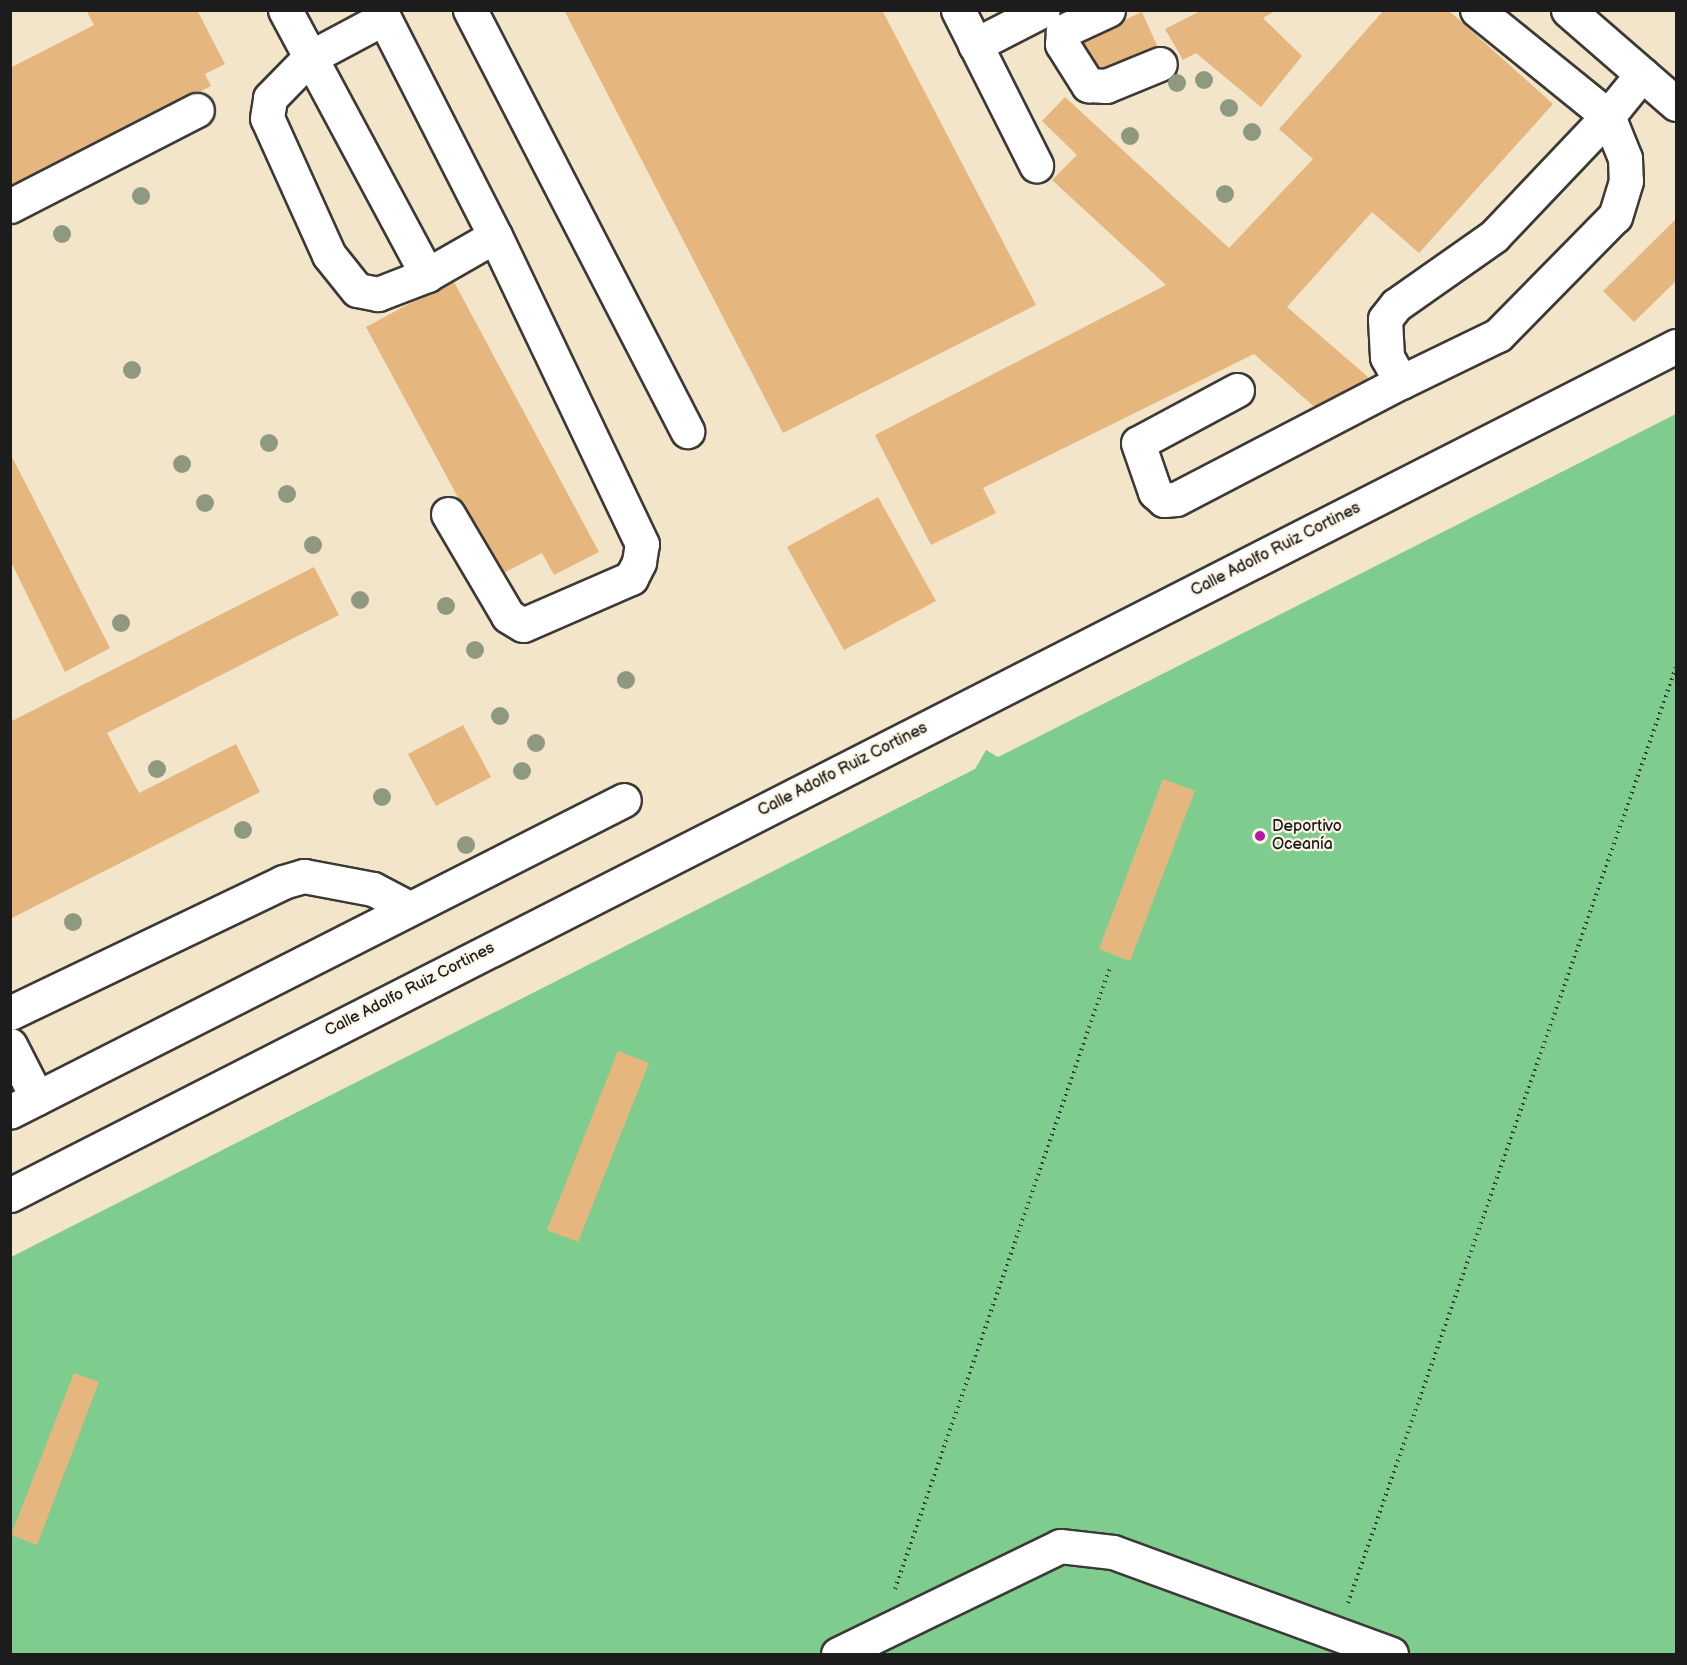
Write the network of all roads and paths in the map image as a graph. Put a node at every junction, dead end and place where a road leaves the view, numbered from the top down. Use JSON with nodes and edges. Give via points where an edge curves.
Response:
{"nodes":[{"id":1,"x":285,"y":10,"type":"edge"},
{"id":2,"x":470,"y":10,"type":"edge"},
{"id":3,"x":958,"y":10,"type":"edge"},
{"id":4,"x":1043,"y":10,"type":"edge"},
{"id":5,"x":1108,"y":10,"type":"edge"},
{"id":6,"x":1477,"y":10,"type":"edge"},
{"id":7,"x":1568,"y":10,"type":"edge"},
{"id":8,"x":382,"y":14,"type":"edge"},
{"id":9,"x":975,"y":45,"type":"junction"},
{"id":10,"x":309,"y":58,"type":"junction"},
{"id":11,"x":1160,"y":64,"type":"dead end"},
{"id":12,"x":1642,"y":74,"type":"junction"},
{"id":13,"x":1677,"y":104,"type":"edge"},
{"id":14,"x":197,"y":110,"type":"dead end"},
{"id":15,"x":1608,"y":117,"type":"junction"},
{"id":16,"x":1036,"y":165,"type":"dead end"},
{"id":17,"x":10,"y":206,"type":"edge"},
{"id":18,"x":495,"y":236,"type":"junction"},
{"id":19,"x":427,"y":275,"type":"junction"},
{"id":20,"x":1677,"y":346,"type":"edge"},
{"id":21,"x":1401,"y":382,"type":"junction"},
{"id":22,"x":1237,"y":390,"type":"dead end"},
{"id":23,"x":687,"y":431,"type":"dead end"},
{"id":24,"x":448,"y":514,"type":"dead end"},
{"id":25,"x":1677,"y":667,"type":"edge"},
{"id":26,"x":624,"y":800,"type":"dead end"},
{"id":27,"x":409,"y":908,"type":"junction"},
{"id":28,"x":1110,"y":967,"type":"dead end"},
{"id":29,"x":10,"y":1013,"type":"edge"},
{"id":30,"x":10,"y":1045,"type":"edge"},
{"id":31,"x":24,"y":1105,"type":"edge"},
{"id":32,"x":10,"y":1195,"type":"edge"},
{"id":33,"x":880,"y":1633,"type":"junction"},
{"id":34,"x":1337,"y":1635,"type":"junction"},
{"id":35,"x":838,"y":1654,"type":"edge"},
{"id":36,"x":1390,"y":1654,"type":"edge"}],
"edges":[{"from":1,"to":10,"type":"street"},
{"from":2,"to":23,"type":"street"},
{"from":3,"to":9,"type":"street"},
{"from":4,"to":9,"type":"street"},
{"from":5,"to":11,"type":"street","via":[[1063,31],[1062,44],[1089,85],[1106,86]]},
{"from":6,"to":15,"type":"street"},
{"from":7,"to":12,"type":"street"},
{"from":8,"to":10,"type":"street"},
{"from":8,"to":18,"type":"street"},
{"from":9,"to":16,"type":"street"},
{"from":10,"to":19,"type":"street"},
{"from":10,"to":19,"type":"street","via":[[270,98],[267,118],[329,255],[357,290],[378,294]]},
{"from":12,"to":13,"type":"street"},
{"from":12,"to":15,"type":"street"},
{"from":14,"to":17,"type":"street"},
{"from":15,"to":21,"type":"street","via":[[1494,236],[1396,305],[1385,319],[1387,357]]},
{"from":15,"to":21,"type":"street","via":[[1626,169],[1615,216],[1498,335]]},
{"from":18,"to":19,"type":"street"},
{"from":18,"to":24,"type":"street","via":[[642,544],[639,562],[631,578],[523,625],[508,616]]},
{"from":20,"to":32,"type":"street","name":"Calle Adolfo Ruiz Cortines"},
{"from":21,"to":22,"type":"street","via":[[1176,499],[1164,500],[1155,492],[1138,443]]},
{"from":25,"to":34,"type":"path"},
{"from":26,"to":27,"type":"street"},
{"from":27,"to":29,"type":"street","via":[[372,889],[304,876]]},
{"from":27,"to":31,"type":"street"},
{"from":28,"to":33,"type":"path"},
{"from":30,"to":31,"type":"street"},
{"from":33,"to":34,"type":"street","via":[[1060,1546],[1113,1552]]},
{"from":33,"to":35,"type":"street"},
{"from":34,"to":36,"type":"street"}]}
